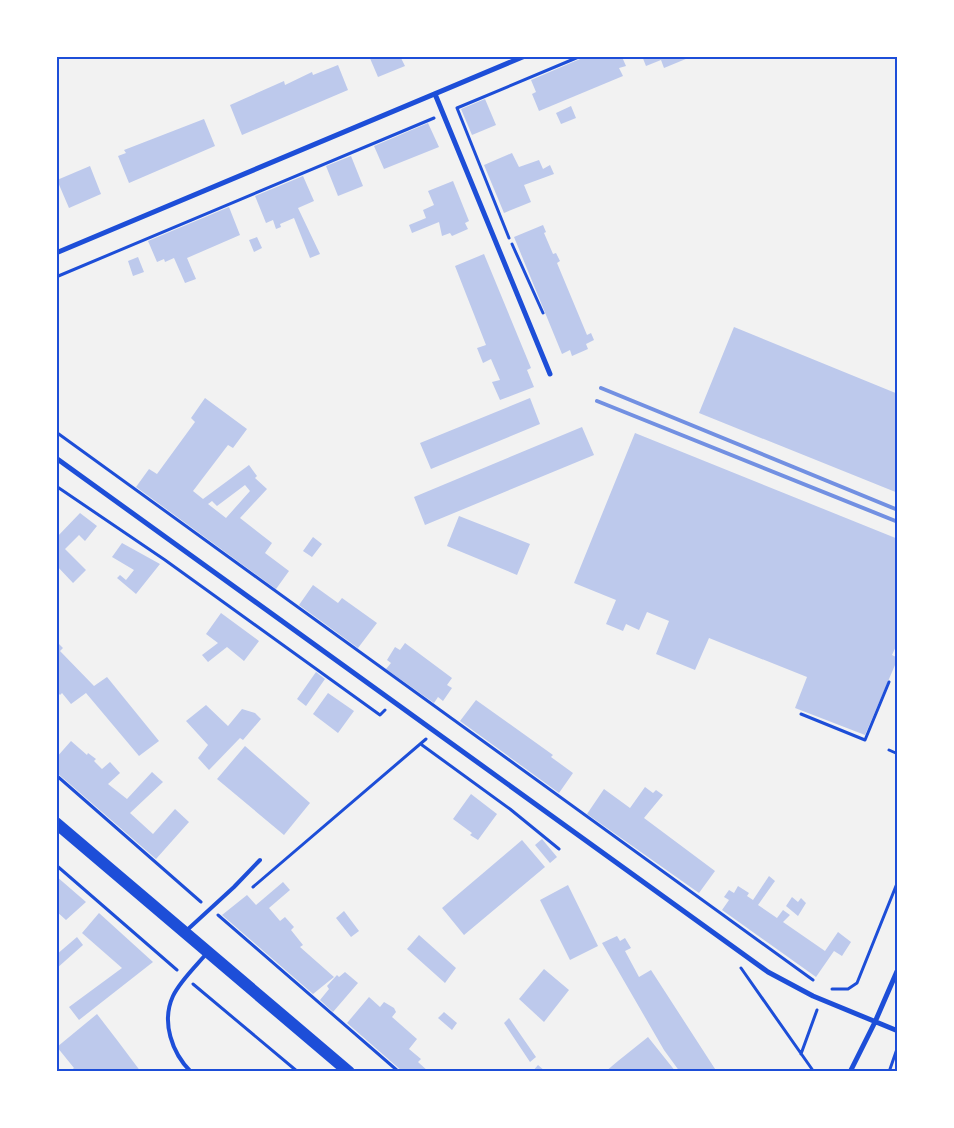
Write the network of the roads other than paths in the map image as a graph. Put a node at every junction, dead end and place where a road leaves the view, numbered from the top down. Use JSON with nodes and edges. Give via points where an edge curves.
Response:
{"nodes":[{"id":1,"x":525,"y":56,"type":"edge"},
{"id":2,"x":435,"y":94,"type":"junction"},
{"id":3,"x":56,"y":253,"type":"edge"},
{"id":4,"x":550,"y":374,"type":"dead end"},
{"id":5,"x":56,"y":458,"type":"edge"},
{"id":6,"x":56,"y":823,"type":"edge"},
{"id":7,"x":260,"y":860,"type":"dead end"},
{"id":8,"x":184,"y":932,"type":"junction"},
{"id":9,"x":208,"y":952,"type":"junction"},
{"id":10,"x":898,"y":969,"type":"edge"},
{"id":11,"x":875,"y":1022,"type":"junction"},
{"id":12,"x":898,"y":1031,"type":"edge"},
{"id":13,"x":191,"y":1072,"type":"edge"},
{"id":14,"x":349,"y":1072,"type":"edge"},
{"id":15,"x":850,"y":1072,"type":"edge"}],
"edges":[{"from":1,"to":2,"type":"street"},
{"from":2,"to":3,"type":"street"},
{"from":2,"to":4,"type":"street"},
{"from":5,"to":11,"type":"street","via":[[768,972],[798,990]]},
{"from":6,"to":8,"type":"main road"},
{"from":7,"to":8,"type":"lane"},
{"from":8,"to":9,"type":"main road"},
{"from":9,"to":13,"type":"lane","via":[[173,994],[168,1012],[170,1038]]},
{"from":9,"to":14,"type":"main road"},
{"from":10,"to":11,"type":"street"},
{"from":11,"to":12,"type":"street"},
{"from":11,"to":15,"type":"street"}]}
